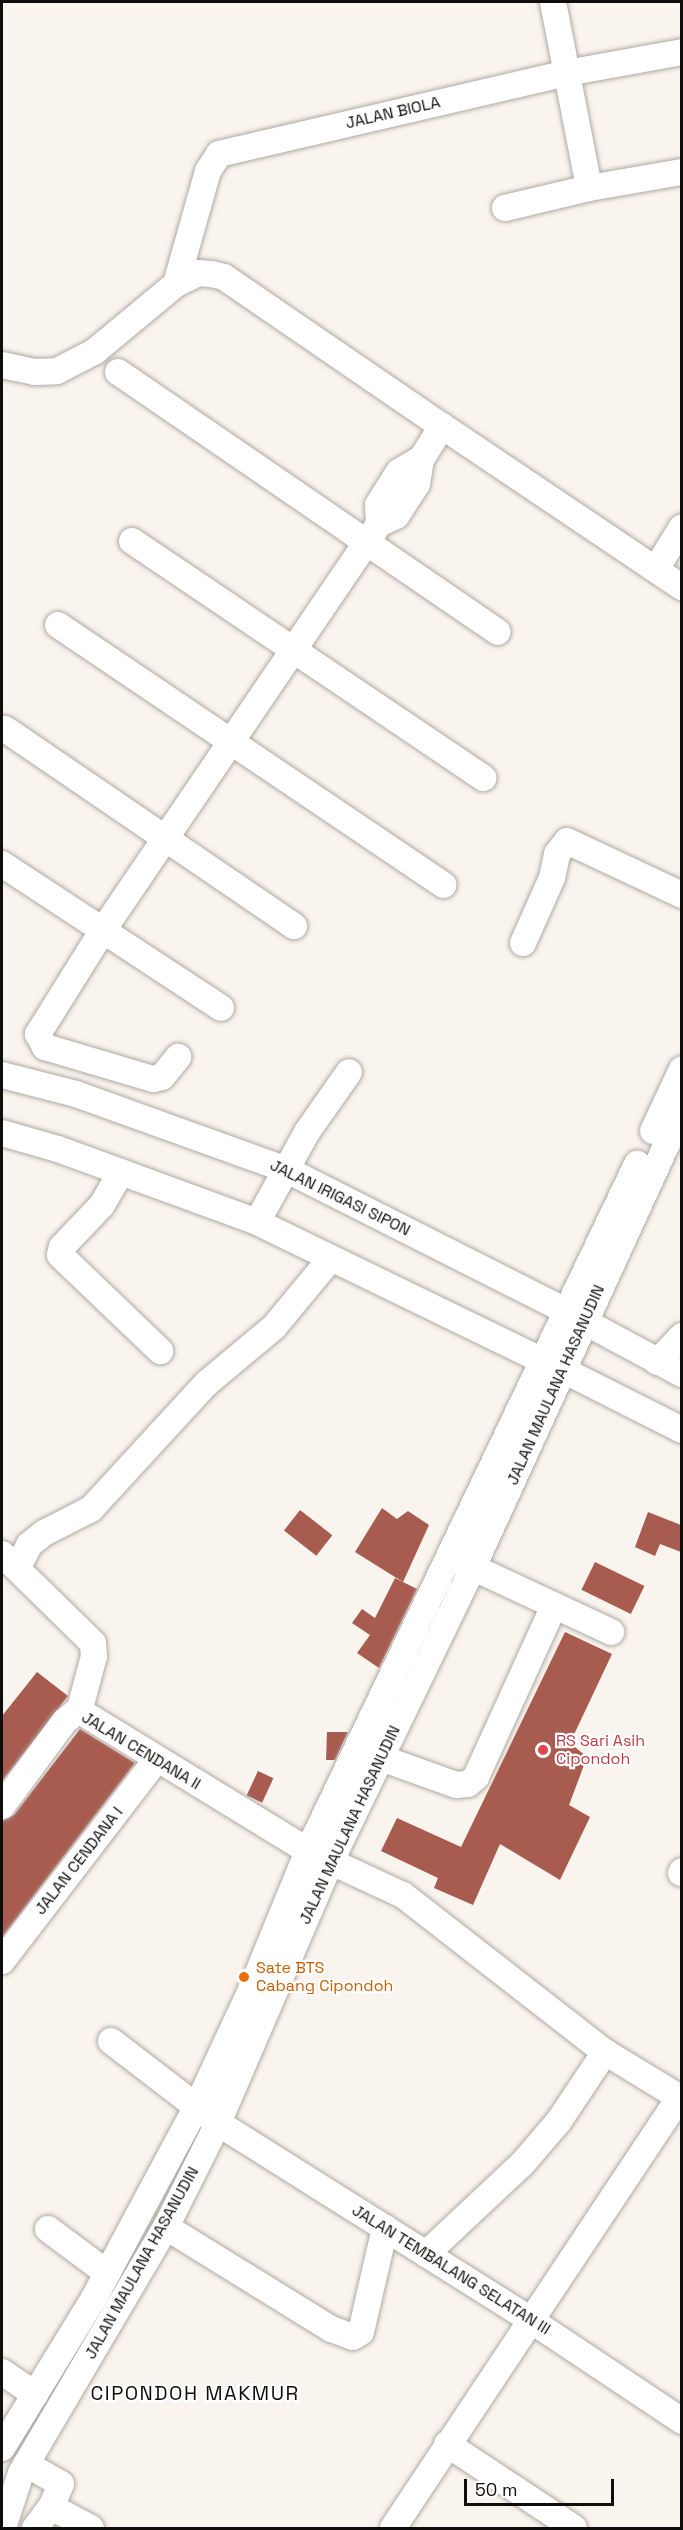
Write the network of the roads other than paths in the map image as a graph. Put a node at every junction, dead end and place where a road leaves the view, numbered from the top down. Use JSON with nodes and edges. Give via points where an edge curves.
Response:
{"nodes":[{"id":1,"x":553,"y":2,"type":"edge"},
{"id":2,"x":681,"y":52,"type":"edge"},
{"id":3,"x":567,"y":73,"type":"junction"},
{"id":4,"x":681,"y":172,"type":"edge"},
{"id":5,"x":589,"y":188,"type":"junction"},
{"id":6,"x":505,"y":208,"type":"dead end"},
{"id":7,"x":176,"y":284,"type":"junction"},
{"id":8,"x":3,"y":369,"type":"edge"},
{"id":9,"x":118,"y":372,"type":"dead end"},
{"id":10,"x":442,"y":426,"type":"junction"},
{"id":11,"x":681,"y":527,"type":"edge"},
{"id":12,"x":372,"y":534,"type":"junction"},
{"id":13,"x":132,"y":542,"type":"dead end"},
{"id":14,"x":656,"y":569,"type":"junction"},
{"id":15,"x":681,"y":587,"type":"edge"},
{"id":16,"x":58,"y":625,"type":"dead end"},
{"id":17,"x":498,"y":632,"type":"dead end"},
{"id":18,"x":294,"y":650,"type":"junction"},
{"id":19,"x":4,"y":729,"type":"dead end"},
{"id":20,"x":232,"y":744,"type":"junction"},
{"id":21,"x":483,"y":778,"type":"dead end"},
{"id":22,"x":166,"y":840,"type":"junction"},
{"id":23,"x":2,"y":864,"type":"edge"},
{"id":24,"x":443,"y":885,"type":"dead end"},
{"id":25,"x":681,"y":895,"type":"edge"},
{"id":26,"x":294,"y":926,"type":"dead end"},
{"id":27,"x":103,"y":930,"type":"junction"},
{"id":28,"x":523,"y":943,"type":"dead end"},
{"id":29,"x":221,"y":1008,"type":"dead end"},
{"id":30,"x":178,"y":1057,"type":"dead end"},
{"id":31,"x":681,"y":1069,"type":"edge"},
{"id":32,"x":349,"y":1072,"type":"dead end"},
{"id":33,"x":2,"y":1075,"type":"edge"},
{"id":34,"x":681,"y":1111,"type":"edge"},
{"id":35,"x":2,"y":1133,"type":"edge"},
{"id":36,"x":122,"y":1172,"type":"junction"},
{"id":37,"x":285,"y":1173,"type":"junction"},
{"id":38,"x":259,"y":1219,"type":"junction"},
{"id":39,"x":331,"y":1258,"type":"junction"},
{"id":40,"x":577,"y":1323,"type":"junction"},
{"id":41,"x":681,"y":1336,"type":"edge"},
{"id":42,"x":160,"y":1351,"type":"dead end"},
{"id":43,"x":648,"y":1357,"type":"junction"},
{"id":44,"x":559,"y":1365,"type":"junction"},
{"id":45,"x":681,"y":1374,"type":"edge"},
{"id":46,"x":681,"y":1430,"type":"edge"},
{"id":47,"x":448,"y":1556,"type":"junction"},
{"id":48,"x":10,"y":1561,"type":"edge"},
{"id":49,"x":488,"y":1574,"type":"junction"},
{"id":50,"x":554,"y":1606,"type":"junction"},
{"id":51,"x":422,"y":1614,"type":"junction"},
{"id":52,"x":446,"y":1624,"type":"junction"},
{"id":53,"x":611,"y":1632,"type":"dead end"},
{"id":54,"x":79,"y":1712,"type":"junction"},
{"id":55,"x":381,"y":1758,"type":"junction"},
{"id":56,"x":156,"y":1761,"type":"junction"},
{"id":57,"x":2,"y":1806,"type":"edge"},
{"id":58,"x":333,"y":1863,"type":"junction"},
{"id":59,"x":2,"y":1961,"type":"edge"},
{"id":60,"x":111,"y":2041,"type":"dead end"},
{"id":61,"x":605,"y":2052,"type":"junction"},
{"id":62,"x":680,"y":2098,"type":"edge"},
{"id":63,"x":196,"y":2109,"type":"junction"},
{"id":64,"x":218,"y":2123,"type":"junction"},
{"id":65,"x":166,"y":2227,"type":"junction"},
{"id":66,"x":385,"y":2228,"type":"junction"},
{"id":67,"x":48,"y":2229,"type":"dead end"},
{"id":68,"x":426,"y":2254,"type":"junction"},
{"id":69,"x":108,"y":2273,"type":"junction"},
{"id":70,"x":529,"y":2319,"type":"junction"},
{"id":71,"x":2,"y":2372,"type":"edge"},
{"id":72,"x":35,"y":2394,"type":"junction"},
{"id":73,"x":681,"y":2421,"type":"edge"},
{"id":74,"x":447,"y":2444,"type":"junction"},
{"id":75,"x":2,"y":2448,"type":"edge"},
{"id":76,"x":26,"y":2464,"type":"junction"},
{"id":77,"x":51,"y":2507,"type":"junction"},
{"id":78,"x":3,"y":2529,"type":"edge"},
{"id":79,"x":35,"y":2529,"type":"edge"},
{"id":80,"x":91,"y":2529,"type":"edge"},
{"id":81,"x":393,"y":2529,"type":"edge"},
{"id":82,"x":573,"y":2529,"type":"edge"}],
"edges":[{"from":1,"to":3,"type":"street"},
{"from":2,"to":3,"type":"street","name":"JALAN BIOLA"},
{"from":3,"to":5,"type":"street"},
{"from":3,"to":7,"type":"street","name":"JALAN BIOLA","via":[[219,154],[208,171]]},
{"from":4,"to":5,"type":"street"},
{"from":5,"to":6,"type":"street"},
{"from":7,"to":8,"type":"street","via":[[94,352],[57,371]]},
{"from":7,"to":10,"type":"street","via":[[199,273],[224,277]]},
{"from":9,"to":12,"type":"street"},
{"from":10,"to":12,"type":"street","via":[[421,459],[417,484],[396,516]]},
{"from":10,"to":14,"type":"street"},
{"from":11,"to":14,"type":"street"},
{"from":12,"to":17,"type":"street"},
{"from":12,"to":18,"type":"street"},
{"from":13,"to":18,"type":"street"},
{"from":14,"to":15,"type":"street"},
{"from":16,"to":20,"type":"street"},
{"from":18,"to":20,"type":"street"},
{"from":18,"to":21,"type":"street"},
{"from":19,"to":22,"type":"street"},
{"from":20,"to":22,"type":"street"},
{"from":20,"to":24,"type":"street"},
{"from":22,"to":26,"type":"street"},
{"from":22,"to":27,"type":"street"},
{"from":23,"to":27,"type":"street"},
{"from":25,"to":28,"type":"street","via":[[567,841],[557,854],[552,878]]},
{"from":27,"to":29,"type":"street"},
{"from":27,"to":30,"type":"street","via":[[39,1030],[41,1044],[153,1079],[162,1077]]},
{"from":31,"to":40,"type":"street","name":"JALAN MAULANA HASANUDIN"},
{"from":32,"to":37,"type":"street"},
{"from":33,"to":37,"type":"street","name":"JALAN IRIGASI SIPON","via":[[76,1094]]},
{"from":34,"to":40,"type":"street","name":"JALAN MAULANA HASANUDIN"},
{"from":35,"to":36,"type":"street"},
{"from":36,"to":38,"type":"street"},
{"from":36,"to":42,"type":"street","via":[[101,1206],[62,1247],[60,1255]]},
{"from":37,"to":38,"type":"street"},
{"from":37,"to":40,"type":"street","name":"JALAN IRIGASI SIPON"},
{"from":38,"to":39,"type":"street"},
{"from":39,"to":44,"type":"street"},
{"from":39,"to":48,"type":"street","via":[[274,1327],[207,1383],[91,1509],[36,1539]]},
{"from":40,"to":43,"type":"street","name":"JALAN IRIGASI SIPON"},
{"from":40,"to":44,"type":"street","name":"JALAN MAULANA HASANUDIN"},
{"from":41,"to":43,"type":"street"},
{"from":43,"to":45,"type":"street","name":"JALAN IRIGASI SIPON"},
{"from":44,"to":46,"type":"street"},
{"from":44,"to":47,"type":"street","name":"JALAN MAULANA HASANUDIN"},
{"from":44,"to":49,"type":"street","name":"JALAN MAULANA HASANUDIN"},
{"from":47,"to":49,"type":"street"},
{"from":47,"to":51,"type":"street","name":"JALAN MAULANA HASANUDIN"},
{"from":48,"to":54,"type":"street","via":[[33,1588],[93,1643],[94,1656]]},
{"from":49,"to":50,"type":"street"},
{"from":49,"to":52,"type":"street","name":"JALAN MAULANA HASANUDIN"},
{"from":50,"to":53,"type":"street"},
{"from":50,"to":55,"type":"street","via":[[476,1777],[468,1784],[456,1785]]},
{"from":51,"to":52,"type":"street"},
{"from":51,"to":58,"type":"street","name":"JALAN MAULANA HASANUDIN"},
{"from":52,"to":55,"type":"street","name":"JALAN MAULANA HASANUDIN"},
{"from":54,"to":56,"type":"street","name":"JALAN CENDANA II"},
{"from":54,"to":57,"type":"street","name":"JALAN CENDANA II","via":[[65,1721]]},
{"from":55,"to":58,"type":"street","name":"JALAN MAULANA HASANUDIN"},
{"from":56,"to":58,"type":"street","name":"JALAN CENDANA II"},
{"from":56,"to":59,"type":"street","name":"JALAN CENDANA I"},
{"from":58,"to":61,"type":"street","name":"JALAN CENDANA II","via":[[403,1895]]},
{"from":58,"to":63,"type":"street","name":"JALAN MAULANA HASANUDIN","via":[[251,1990]]},
{"from":58,"to":64,"type":"street","name":"JALAN MAULANA HASANUDIN"},
{"from":60,"to":63,"type":"street"},
{"from":61,"to":62,"type":"street","name":"JALAN CENDANA II"},
{"from":61,"to":68,"type":"street","via":[[559,2121],[524,2163]]},
{"from":62,"to":70,"type":"street"},
{"from":63,"to":64,"type":"street","name":"JALAN TEMBALANG SELATAN III"},
{"from":63,"to":69,"type":"street","name":"JALAN MAULANA HASANUDIN"},
{"from":64,"to":65,"type":"street","name":"JALAN MAULANA HASANUDIN"},
{"from":64,"to":66,"type":"street","name":"JALAN TEMBALANG SELATAN III"},
{"from":65,"to":66,"type":"street","via":[[331,2329],[352,2337],[361,2332]]},
{"from":65,"to":76,"type":"street","name":"JALAN MAULANA HASANUDIN"},
{"from":66,"to":68,"type":"street","name":"JALAN TEMBALANG SELATAN III"},
{"from":67,"to":69,"type":"street"},
{"from":68,"to":70,"type":"street","name":"JALAN TEMBALANG SELATAN III"},
{"from":69,"to":72,"type":"street","name":"JALAN MAULANA HASANUDIN"},
{"from":70,"to":73,"type":"street","name":"JALAN TEMBALANG SELATAN III"},
{"from":70,"to":74,"type":"street"},
{"from":71,"to":72,"type":"street"},
{"from":72,"to":75,"type":"street","name":"JALAN MAULANA HASANUDIN"},
{"from":74,"to":81,"type":"street"},
{"from":74,"to":82,"type":"street"},
{"from":76,"to":77,"type":"street","via":[[61,2484]]},
{"from":76,"to":78,"type":"street","name":"JALAN MAULANA HASANUDIN","via":[[7,2505]]},
{"from":77,"to":79,"type":"street"},
{"from":77,"to":80,"type":"street"}]}
